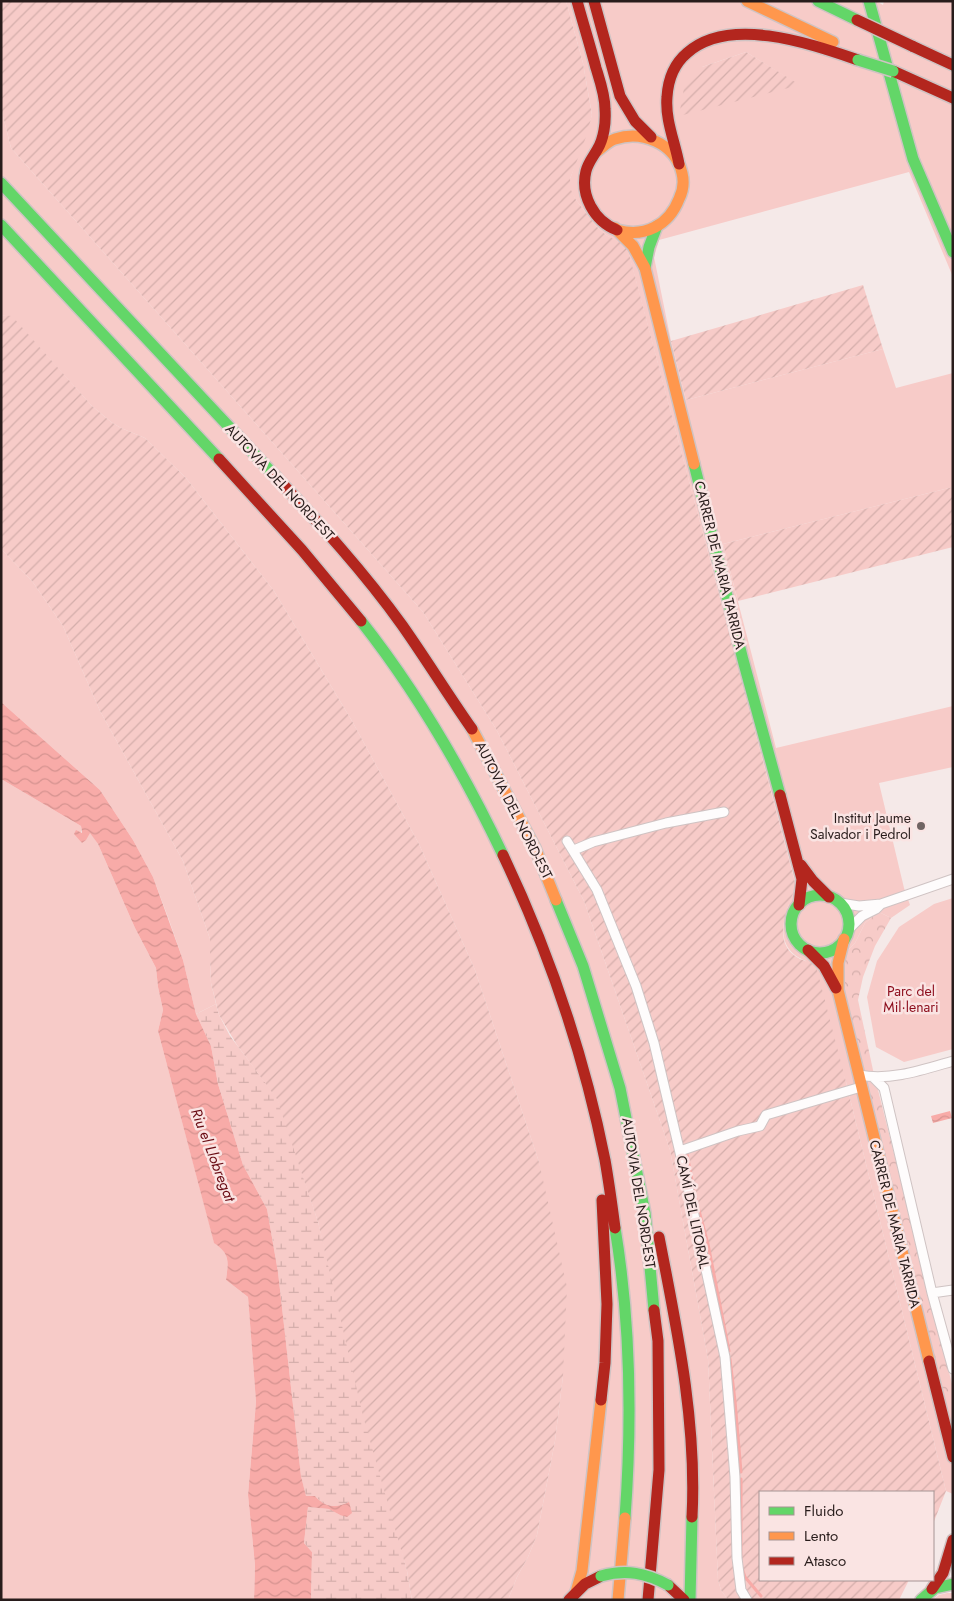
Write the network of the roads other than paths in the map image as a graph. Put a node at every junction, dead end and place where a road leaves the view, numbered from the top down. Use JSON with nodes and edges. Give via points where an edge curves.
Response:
{"nodes":[{"id":1,"x":577,"y":1,"type":"edge"},
{"id":2,"x":594,"y":1,"type":"edge"},
{"id":3,"x":747,"y":1,"type":"edge"},
{"id":4,"x":818,"y":1,"type":"edge"},
{"id":5,"x":869,"y":1,"type":"edge"},
{"id":6,"x":860,"y":58,"type":"junction"},
{"id":7,"x":953,"y":65,"type":"edge"},
{"id":8,"x":953,"y":98,"type":"edge"},
{"id":9,"x":651,"y":138,"type":"junction"},
{"id":10,"x":596,"y":152,"type":"junction"},
{"id":11,"x":679,"y":164,"type":"junction"},
{"id":12,"x":1,"y":182,"type":"edge"},
{"id":13,"x":1,"y":225,"type":"edge"},
{"id":14,"x":657,"y":226,"type":"junction"},
{"id":15,"x":614,"y":228,"type":"junction"},
{"id":16,"x":953,"y":252,"type":"edge"},
{"id":17,"x":645,"y":268,"type":"junction"},
{"id":18,"x":724,"y":812,"type":"dead end"},
{"id":19,"x":568,"y":841,"type":"dead end"},
{"id":20,"x":574,"y":850,"type":"junction"},
{"id":21,"x":798,"y":860,"type":"junction"},
{"id":22,"x":953,"y":879,"type":"edge"},
{"id":23,"x":829,"y":897,"type":"junction"},
{"id":24,"x":840,"y":903,"type":"junction"},
{"id":25,"x":881,"y":904,"type":"junction"},
{"id":26,"x":798,"y":905,"type":"junction"},
{"id":27,"x":846,"y":934,"type":"junction"},
{"id":28,"x":806,"y":949,"type":"junction"},
{"id":29,"x":838,"y":990,"type":"junction"},
{"id":30,"x":953,"y":1061,"type":"edge"},
{"id":31,"x":859,"y":1076,"type":"junction"},
{"id":32,"x":874,"y":1077,"type":"junction"},
{"id":33,"x":891,"y":1077,"type":"junction"},
{"id":34,"x":861,"y":1087,"type":"junction"},
{"id":35,"x":884,"y":1088,"type":"junction"},
{"id":36,"x":628,"y":1121,"type":"junction"},
{"id":37,"x":598,"y":1125,"type":"junction"},
{"id":38,"x":680,"y":1151,"type":"junction"},
{"id":39,"x":953,"y":1290,"type":"edge"},
{"id":40,"x":932,"y":1293,"type":"junction"},
{"id":41,"x":953,"y":1369,"type":"edge"},
{"id":42,"x":953,"y":1457,"type":"edge"},
{"id":43,"x":953,"y":1540,"type":"edge"},
{"id":44,"x":951,"y":1559,"type":"edge"},
{"id":45,"x":953,"y":1584,"type":"edge"},
{"id":46,"x":932,"y":1589,"type":"junction"},
{"id":47,"x":572,"y":1596,"type":"edge"},
{"id":48,"x":618,"y":1600,"type":"edge"},
{"id":49,"x":648,"y":1600,"type":"edge"},
{"id":50,"x":684,"y":1600,"type":"edge"},
{"id":51,"x":690,"y":1600,"type":"edge"},
{"id":52,"x":747,"y":1600,"type":"edge"},
{"id":53,"x":921,"y":1600,"type":"edge"}],
"edges":[{"from":1,"to":10,"type":"main road","via":[[604,101],[605,123]]},
{"from":2,"to":9,"type":"main road","via":[[620,96],[635,121]]},
{"from":3,"to":6,"type":"main road"},
{"from":4,"to":7,"type":"main road","bridge":true},
{"from":5,"to":16,"type":"main road","via":[[913,159]]},
{"from":6,"to":8,"type":"main road","bridge":true},
{"from":6,"to":11,"type":"main road","via":[[810,44],[755,34],[723,37],[696,45],[676,65],[668,86],[666,111]]},
{"from":9,"to":10,"type":"main road","via":[[636,134],[621,136]]},
{"from":9,"to":11,"type":"main road","via":[[670,150]]},
{"from":10,"to":15,"type":"main road","via":[[585,174],[586,195],[598,217]]},
{"from":11,"to":14,"type":"main road","via":[[683,182],[680,200],[671,215]]},
{"from":12,"to":36,"type":"main road","name":"AUTOVIA DEL NORD-EST","via":[[317,521],[381,596],[446,688],[496,770],[559,903],[602,1019]]},
{"from":13,"to":37,"type":"main road","name":"AUTOVIA DEL NORD-EST","via":[[301,549],[354,612],[410,690],[476,798],[531,914],[572,1027]]},
{"from":14,"to":15,"type":"main road","via":[[636,232]]},
{"from":14,"to":17,"type":"main road"},
{"from":15,"to":17,"type":"main road","via":[[637,249]]},
{"from":17,"to":21,"type":"main road","name":"CARRER DE MARIA TARRIDA","via":[[743,660]]},
{"from":18,"to":20,"type":"street","via":[[666,823]]},
{"from":19,"to":20,"type":"street","name":"CAMÍ DEL LITORAL"},
{"from":20,"to":38,"type":"street","name":"CAMÍ DEL LITORAL","via":[[597,890],[636,986],[654,1043]]},
{"from":21,"to":23,"type":"main road","name":"CARRER DE MARIA TARRIDA"},
{"from":21,"to":26,"type":"main road","name":"CARRER DE MARIA TARRIDA","via":[[802,880]]},
{"from":22,"to":25,"type":"street"},
{"from":23,"to":24,"type":"main road"},
{"from":23,"to":26,"type":"main road","via":[[812,896]]},
{"from":24,"to":25,"type":"street","via":[[859,906]]},
{"from":24,"to":27,"type":"main road","via":[[847,914]]},
{"from":25,"to":27,"type":"street","via":[[859,918]]},
{"from":26,"to":28,"type":"main road","via":[[792,916],[792,928]]},
{"from":27,"to":28,"type":"main road","via":[[837,947],[827,951]]},
{"from":27,"to":29,"type":"main road","name":"CARRER DE MARIA TARRIDA","via":[[838,963]]},
{"from":28,"to":29,"type":"main road","name":"CARRER DE MARIA TARRIDA","via":[[824,966]]},
{"from":29,"to":31,"type":"main road","name":"CARRER DE MARIA TARRIDA"},
{"from":30,"to":33,"type":"street"},
{"from":31,"to":32,"type":"street"},
{"from":31,"to":34,"type":"main road","name":"CARRER DE MARIA TARRIDA"},
{"from":32,"to":33,"type":"street"},
{"from":32,"to":35,"type":"street","name":"CARRER DE MARIA TARRIDA"},
{"from":33,"to":35,"type":"street"},
{"from":34,"to":38,"type":"street","via":[[766,1115],[760,1126]]},
{"from":34,"to":42,"type":"main road","name":"CARRER DE MARIA TARRIDA"},
{"from":35,"to":40,"type":"street","name":"CARRER DE MARIA TARRIDA"},
{"from":36,"to":49,"type":"main road","name":"AUTOVIA DEL NORD-EST","via":[[648,1231],[659,1353],[660,1462]]},
{"from":36,"to":51,"type":"main road","via":[[658,1232],[678,1343],[693,1479]]},
{"from":37,"to":47,"type":"main road","via":[[607,1333],[583,1565]]},
{"from":37,"to":48,"type":"main road","name":"AUTOVIA DEL NORD-EST","via":[[619,1241],[628,1350],[628,1463]]},
{"from":38,"to":52,"type":"street","name":"CAMÍ DEL LITORAL","via":[[725,1357],[735,1477],[737,1558],[741,1590]]},
{"from":39,"to":40,"type":"street"},
{"from":40,"to":41,"type":"street","name":"CARRER DE MARIA TARRIDA"},
{"from":43,"to":44,"type":"main road"},
{"from":44,"to":46,"type":"main road"},
{"from":45,"to":46,"type":"main road"},
{"from":46,"to":53,"type":"main road"},
{"from":47,"to":50,"type":"main road","bridge":true,"via":[[601,1576],[624,1571],[652,1576]]}]}
